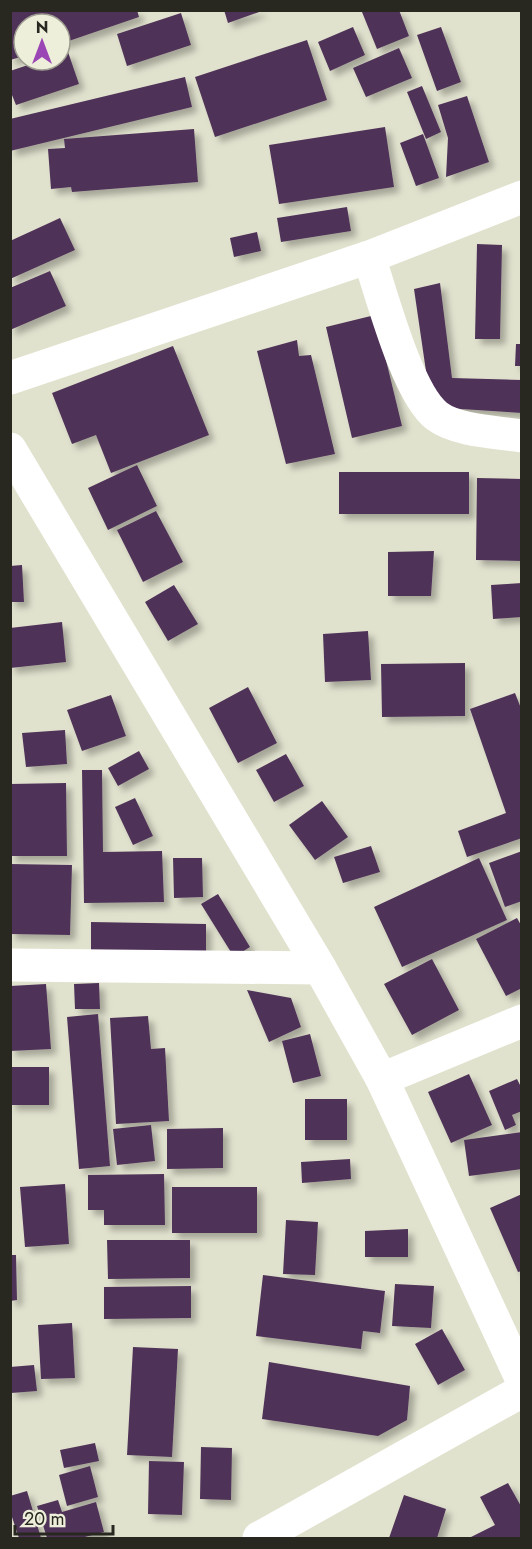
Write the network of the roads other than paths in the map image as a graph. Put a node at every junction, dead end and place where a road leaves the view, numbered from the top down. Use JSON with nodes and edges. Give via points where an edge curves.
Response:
{"nodes":[{"id":1,"x":522,"y":197,"type":"edge"},
{"id":2,"x":369,"y":257,"type":"junction"},
{"id":3,"x":10,"y":378,"type":"edge"},
{"id":4,"x":522,"y":436,"type":"edge"},
{"id":5,"x":10,"y":449,"type":"edge"},
{"id":6,"x":10,"y":965,"type":"edge"},
{"id":7,"x":320,"y":968,"type":"junction"},
{"id":8,"x":522,"y":1021,"type":"edge"},
{"id":9,"x":382,"y":1079,"type":"junction"},
{"id":10,"x":522,"y":1380,"type":"edge"},
{"id":11,"x":522,"y":1391,"type":"edge"},
{"id":12,"x":259,"y":1539,"type":"edge"}],
"edges":[{"from":1,"to":2,"type":"street"},
{"from":2,"to":3,"type":"street"},
{"from":2,"to":4,"type":"street","via":[[420,398],[438,417],[463,427]]},
{"from":5,"to":7,"type":"street"},
{"from":6,"to":7,"type":"street"},
{"from":7,"to":9,"type":"street"},
{"from":8,"to":9,"type":"street"},
{"from":9,"to":10,"type":"street"},
{"from":11,"to":12,"type":"street"}]}
